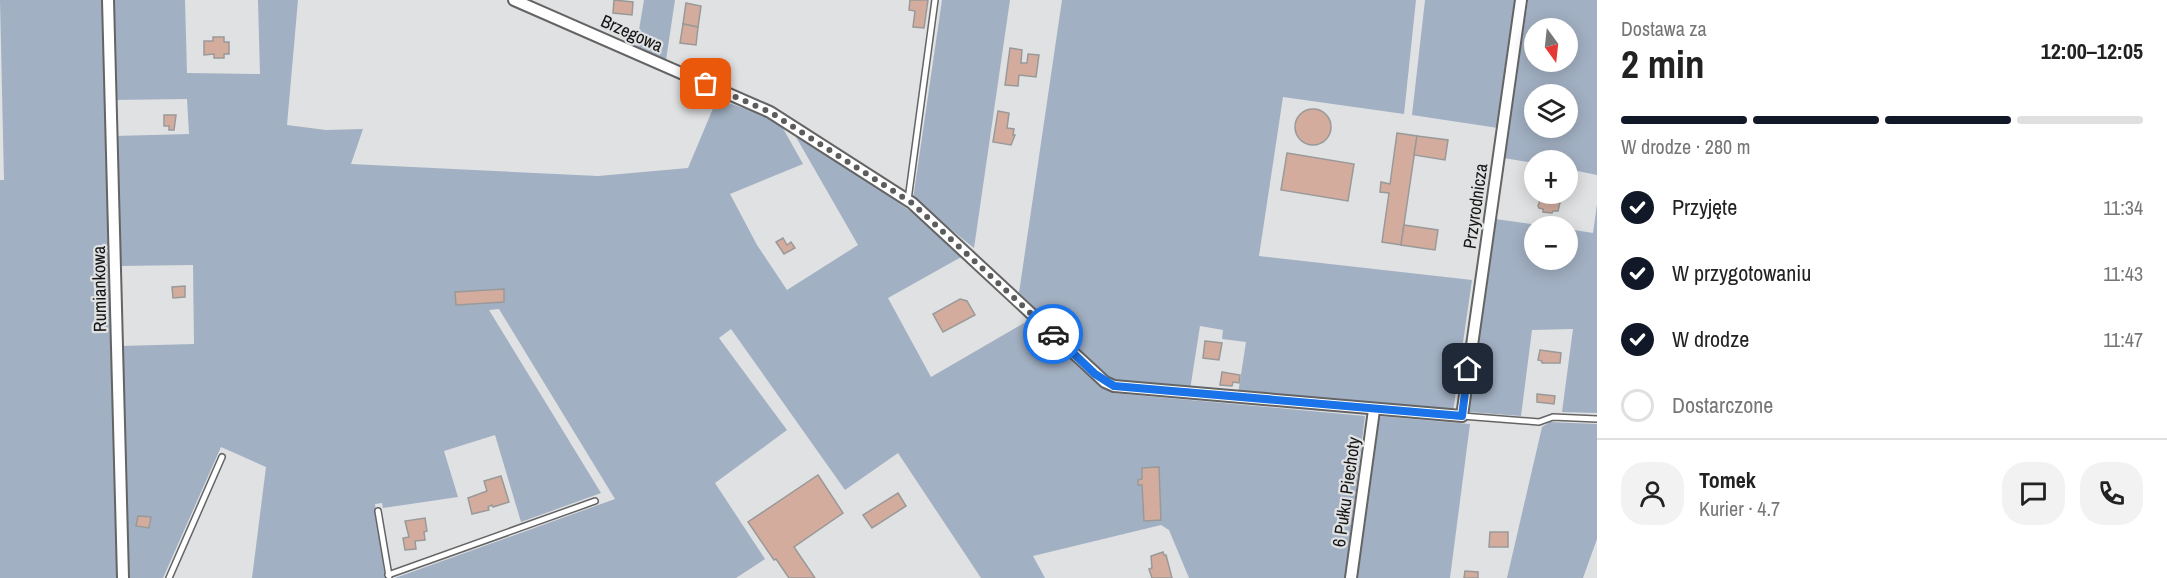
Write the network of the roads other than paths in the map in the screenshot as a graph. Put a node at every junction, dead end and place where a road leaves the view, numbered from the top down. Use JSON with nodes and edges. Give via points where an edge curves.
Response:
{"nodes":[{"id":1,"x":108,"y":0,"type":"edge"},
{"id":2,"x":514,"y":0,"type":"edge"},
{"id":3,"x":935,"y":0,"type":"edge"},
{"id":4,"x":1521,"y":0,"type":"edge"},
{"id":5,"x":908,"y":201,"type":"junction"},
{"id":6,"x":1374,"y":410,"type":"junction"},
{"id":7,"x":1462,"y":416,"type":"junction"},
{"id":8,"x":1597,"y":419,"type":"edge"},
{"id":9,"x":222,"y":457,"type":"dead end"},
{"id":10,"x":595,"y":501,"type":"dead end"},
{"id":11,"x":378,"y":511,"type":"dead end"},
{"id":12,"x":389,"y":576,"type":"edge"},
{"id":13,"x":123,"y":578,"type":"edge"},
{"id":14,"x":169,"y":578,"type":"edge"},
{"id":15,"x":1351,"y":578,"type":"edge"}],
"edges":[{"from":1,"to":13,"type":"street","name":"Rumiankowa"},
{"from":2,"to":5,"type":"street","name":"Brzegowa","via":[[770,112]]},
{"from":3,"to":5,"type":"lane"},
{"from":4,"to":7,"type":"street","name":"Przyrodnicza"},
{"from":5,"to":6,"type":"street","name":"Brzegowa","via":[[1105,382],[1114,386]]},
{"from":6,"to":7,"type":"street","name":"Brzegowa"},
{"from":6,"to":15,"type":"street","name":"6 Pułku Piechoty"},
{"from":7,"to":8,"type":"lane","via":[[1539,422],[1553,417]]},
{"from":9,"to":14,"type":"lane"},
{"from":10,"to":12,"type":"lane"},
{"from":11,"to":12,"type":"lane"}]}
